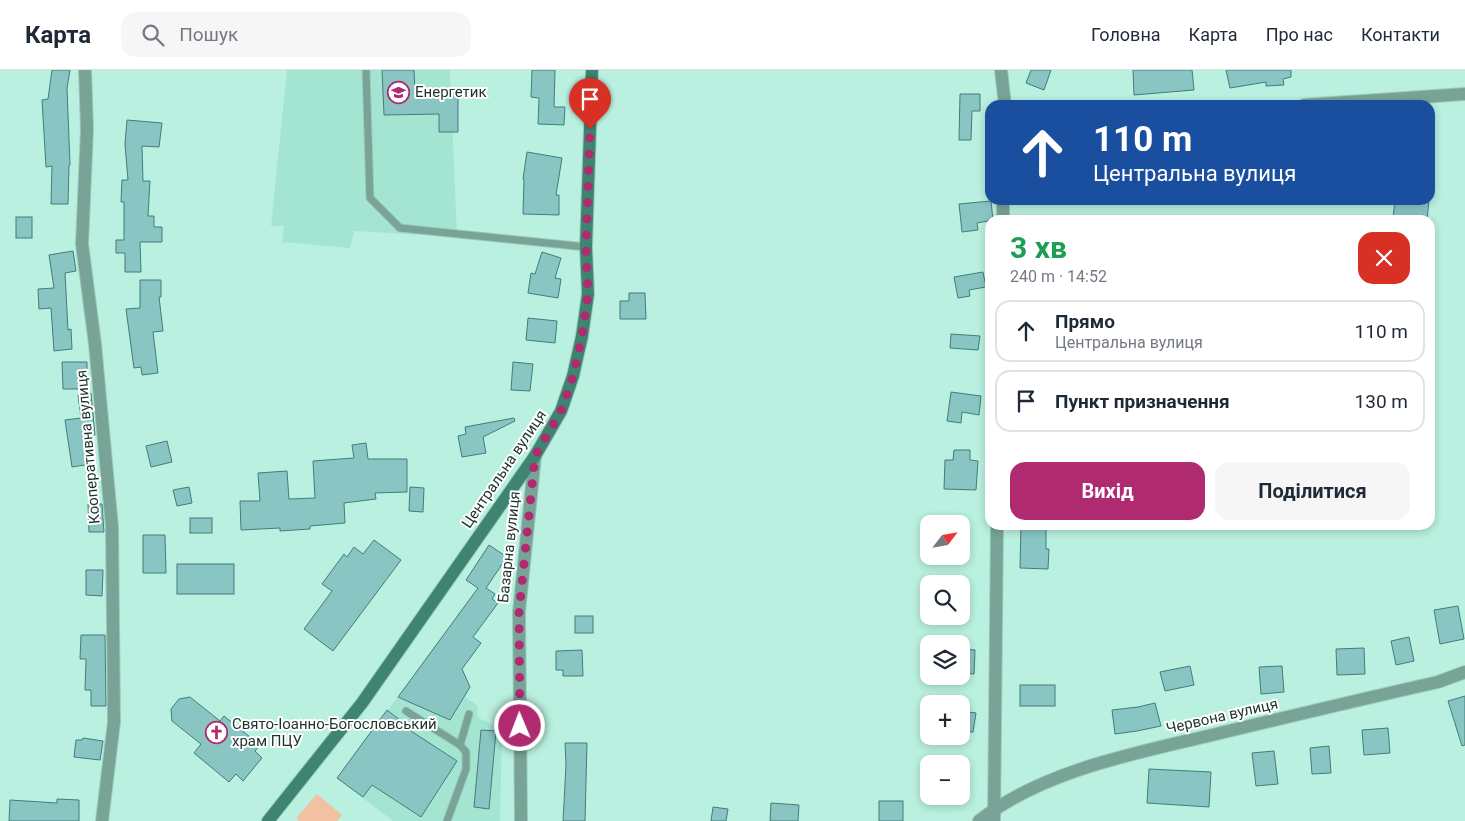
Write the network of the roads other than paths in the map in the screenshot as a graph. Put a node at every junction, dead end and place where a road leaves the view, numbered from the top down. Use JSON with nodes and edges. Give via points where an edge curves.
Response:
{"nodes":[{"id":1,"x":85,"y":70,"type":"edge"},
{"id":2,"x":366,"y":70,"type":"edge"},
{"id":3,"x":592,"y":70,"type":"edge"},
{"id":4,"x":1001,"y":70,"type":"edge"},
{"id":5,"x":1465,"y":94,"type":"edge"},
{"id":6,"x":1004,"y":100,"type":"edge"},
{"id":7,"x":1377,"y":100,"type":"edge"},
{"id":8,"x":586,"y":247,"type":"junction"},
{"id":9,"x":535,"y":456,"type":"junction"},
{"id":10,"x":997,"y":530,"type":"edge"},
{"id":11,"x":1465,"y":672,"type":"edge"},
{"id":12,"x":406,"y":711,"type":"dead end"},
{"id":13,"x":469,"y":714,"type":"dead end"},
{"id":14,"x":460,"y":745,"type":"junction"},
{"id":15,"x":994,"y":815,"type":"edge"},
{"id":16,"x":102,"y":821,"type":"edge"},
{"id":17,"x":268,"y":821,"type":"edge"},
{"id":18,"x":447,"y":821,"type":"edge"},
{"id":19,"x":521,"y":821,"type":"edge"},
{"id":20,"x":979,"y":821,"type":"edge"}],
"edges":[{"from":1,"to":16,"type":"street","name":"Кооперативна вулиця","via":[[87,129],[82,244],[112,527],[114,722]]},
{"from":2,"to":8,"type":"lane","via":[[370,198],[400,228]]},
{"from":3,"to":8,"type":"main road","name":"Центральна вулиця"},
{"from":4,"to":6,"type":"street"},
{"from":5,"to":7,"type":"street"},
{"from":8,"to":9,"type":"main road","name":"Центральна вулиця","via":[[588,294],[573,376],[561,411]]},
{"from":9,"to":17,"type":"main road","name":"Центральна вулиця","via":[[362,703]]},
{"from":9,"to":19,"type":"street","name":"Базарна вулиця","via":[[519,612]]},
{"from":10,"to":15,"type":"street"},
{"from":11,"to":15,"type":"street","name":"Червона вулиця","via":[[1438,682],[1121,757],[1044,782]]},
{"from":12,"to":14,"type":"lane"},
{"from":13,"to":14,"type":"lane"},
{"from":14,"to":18,"type":"lane","via":[[466,752],[466,769]]},
{"from":15,"to":20,"type":"street","name":"Червона вулиця"}]}
